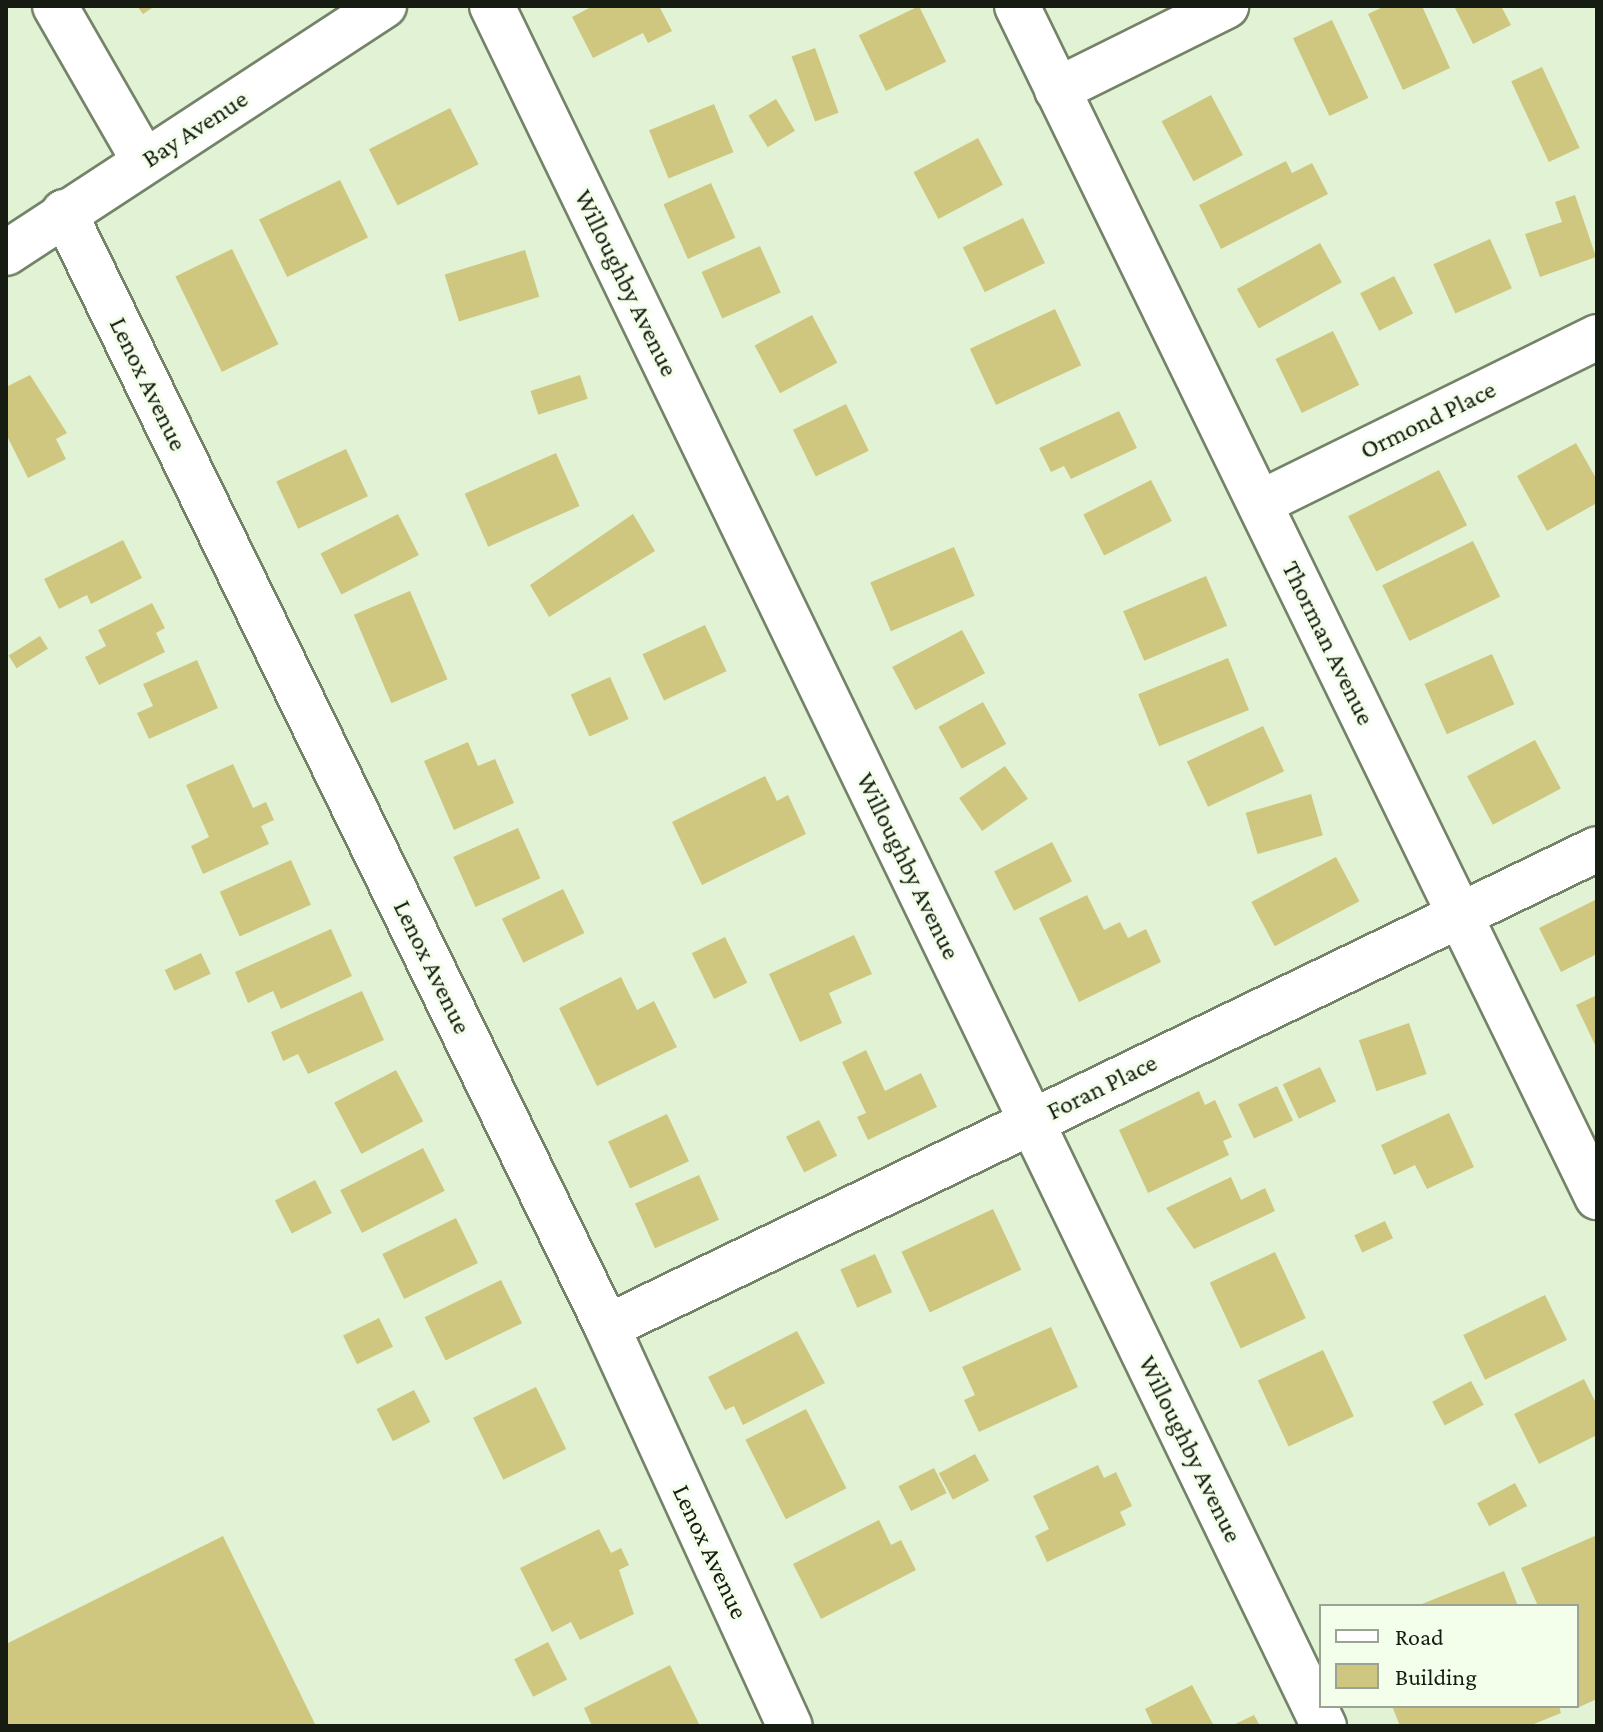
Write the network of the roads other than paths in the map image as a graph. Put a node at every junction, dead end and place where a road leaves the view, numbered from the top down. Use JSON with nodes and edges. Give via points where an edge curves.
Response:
{"nodes":[{"id":1,"x":55,"y":6,"type":"edge"},
{"id":2,"x":384,"y":6,"type":"edge"},
{"id":3,"x":492,"y":6,"type":"edge"},
{"id":4,"x":1017,"y":6,"type":"edge"},
{"id":5,"x":1226,"y":6,"type":"edge"},
{"id":6,"x":1057,"y":90,"type":"junction"},
{"id":7,"x":144,"y":161,"type":"junction"},
{"id":8,"x":64,"y":212,"type":"junction"},
{"id":9,"x":6,"y":253,"type":"edge"},
{"id":10,"x":1597,"y":337,"type":"edge"},
{"id":11,"x":1260,"y":503,"type":"junction"},
{"id":12,"x":1597,"y":849,"type":"edge"},
{"id":13,"x":1460,"y":915,"type":"junction"},
{"id":14,"x":1031,"y":1121,"type":"junction"},
{"id":15,"x":1597,"y":1197,"type":"edge"},
{"id":16,"x":607,"y":1327,"type":"junction"},
{"id":17,"x":790,"y":1726,"type":"edge"},
{"id":18,"x":1324,"y":1726,"type":"edge"}],
"edges":[{"from":1,"to":7,"type":"street"},
{"from":2,"to":7,"type":"street","name":"Bay Avenue"},
{"from":3,"to":14,"type":"street","name":"Willoughby Avenue"},
{"from":4,"to":6,"type":"street","name":"Thorman Avenue"},
{"from":5,"to":6,"type":"street"},
{"from":6,"to":11,"type":"street","name":"Thorman Avenue"},
{"from":7,"to":8,"type":"street","name":"Bay Avenue"},
{"from":8,"to":9,"type":"street","name":"Bay Avenue"},
{"from":8,"to":16,"type":"street","name":"Lenox Avenue"},
{"from":10,"to":11,"type":"street","name":"Ormond Place"},
{"from":11,"to":13,"type":"street","name":"Thorman Avenue"},
{"from":12,"to":13,"type":"street","name":"Foran Place"},
{"from":13,"to":14,"type":"street","name":"Foran Place"},
{"from":13,"to":15,"type":"street","name":"Thorman Avenue"},
{"from":14,"to":16,"type":"street","name":"Foran Place"},
{"from":14,"to":18,"type":"street","name":"Willoughby Avenue"},
{"from":16,"to":17,"type":"street","name":"Lenox Avenue"}]}
